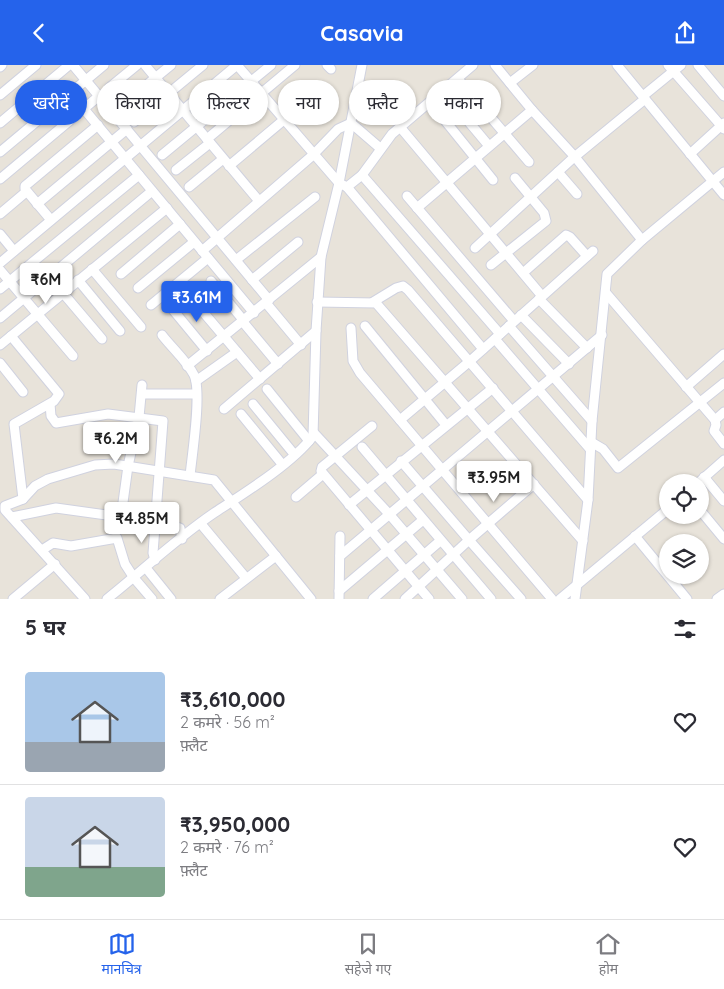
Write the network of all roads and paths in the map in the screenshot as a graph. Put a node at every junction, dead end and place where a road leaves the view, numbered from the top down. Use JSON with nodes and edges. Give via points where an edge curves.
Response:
{"nodes":[{"id":1,"x":36,"y":65,"type":"edge"},
{"id":2,"x":69,"y":65,"type":"edge"},
{"id":3,"x":73,"y":65,"type":"edge"},
{"id":4,"x":104,"y":65,"type":"edge"},
{"id":5,"x":137,"y":65,"type":"edge"},
{"id":6,"x":145,"y":65,"type":"edge"},
{"id":7,"x":171,"y":65,"type":"edge"},
{"id":8,"x":203,"y":65,"type":"edge"},
{"id":9,"x":237,"y":65,"type":"edge"},
{"id":10,"x":271,"y":65,"type":"edge"},
{"id":11,"x":295,"y":65,"type":"edge"},
{"id":12,"x":362,"y":65,"type":"edge"},
{"id":13,"x":495,"y":65,"type":"edge"},
{"id":14,"x":533,"y":65,"type":"edge"},
{"id":15,"x":617,"y":65,"type":"edge"},
{"id":16,"x":681,"y":65,"type":"edge"},
{"id":17,"x":698,"y":65,"type":"edge"},
{"id":18,"x":470,"y":66,"type":"edge"},
{"id":19,"x":670,"y":68,"type":"edge"},
{"id":20,"x":156,"y":78,"type":"junction"},
{"id":21,"x":458,"y":79,"type":"joint"},
{"id":22,"x":86,"y":80,"type":"joint"},
{"id":23,"x":119,"y":80,"type":"edge"},
{"id":24,"x":154,"y":80,"type":"edge"},
{"id":25,"x":249,"y":80,"type":"edge"},
{"id":26,"x":253,"y":80,"type":"edge"},
{"id":27,"x":359,"y":80,"type":"edge"},
{"id":28,"x":87,"y":81,"type":"edge"},
{"id":29,"x":510,"y":83,"type":"junction"},
{"id":30,"x":179,"y":85,"type":"edge"},
{"id":31,"x":268,"y":89,"type":"edge"},
{"id":32,"x":97,"y":94,"type":"edge"},
{"id":33,"x":0,"y":95,"type":"edge"},
{"id":34,"x":724,"y":96,"type":"edge"},
{"id":35,"x":644,"y":97,"type":"junction"},
{"id":36,"x":97,"y":98,"type":"edge"},
{"id":37,"x":268,"y":101,"type":"edge"},
{"id":38,"x":426,"y":105,"type":"edge"},
{"id":39,"x":87,"y":106,"type":"edge"},
{"id":40,"x":179,"y":106,"type":"edge"},
{"id":41,"x":182,"y":110,"type":"junction"},
{"id":42,"x":532,"y":110,"type":"junction"},
{"id":43,"x":87,"y":112,"type":"edge"},
{"id":44,"x":278,"y":113,"type":"edge"},
{"id":45,"x":0,"y":123,"type":"edge"},
{"id":46,"x":97,"y":124,"type":"edge"},
{"id":47,"x":349,"y":124,"type":"edge"},
{"id":48,"x":32,"y":125,"type":"edge"},
{"id":49,"x":65,"y":125,"type":"edge"},
{"id":50,"x":98,"y":125,"type":"joint"},
{"id":51,"x":124,"y":125,"type":"edge"},
{"id":52,"x":198,"y":125,"type":"edge"},
{"id":53,"x":226,"y":125,"type":"edge"},
{"id":54,"x":279,"y":125,"type":"edge"},
{"id":55,"x":288,"y":125,"type":"edge"},
{"id":56,"x":351,"y":125,"type":"edge"},
{"id":57,"x":353,"y":125,"type":"edge"},
{"id":58,"x":448,"y":125,"type":"edge"},
{"id":59,"x":471,"y":125,"type":"edge"},
{"id":60,"x":723,"y":126,"type":"edge"},
{"id":61,"x":196,"y":127,"type":"junction"},
{"id":62,"x":400,"y":127,"type":"junction"},
{"id":63,"x":127,"y":129,"type":"junction"},
{"id":64,"x":504,"y":133,"type":"junction"},
{"id":65,"x":208,"y":141,"type":"junction"},
{"id":66,"x":112,"y":142,"type":"junction"},
{"id":67,"x":141,"y":145,"type":"junction"},
{"id":68,"x":489,"y":146,"type":"junction"},
{"id":69,"x":380,"y":148,"type":"junction"},
{"id":70,"x":0,"y":152,"type":"edge"},
{"id":71,"x":690,"y":154,"type":"junction"},
{"id":72,"x":162,"y":155,"type":"dead end"},
{"id":73,"x":313,"y":155,"type":"junction"},
{"id":74,"x":574,"y":157,"type":"junction"},
{"id":75,"x":125,"y":158,"type":"junction"},
{"id":76,"x":475,"y":158,"type":"junction"},
{"id":77,"x":530,"y":162,"type":"dead end"},
{"id":78,"x":226,"y":163,"type":"junction"},
{"id":79,"x":176,"y":171,"type":"dead end"},
{"id":80,"x":558,"y":172,"type":"junction"},
{"id":81,"x":724,"y":172,"type":"edge"},
{"id":82,"x":139,"y":175,"type":"junction"},
{"id":83,"x":362,"y":175,"type":"junction"},
{"id":84,"x":515,"y":178,"type":"dead end"},
{"id":85,"x":0,"y":179,"type":"edge"},
{"id":86,"x":493,"y":180,"type":"dead end"},
{"id":87,"x":448,"y":181,"type":"junction"},
{"id":88,"x":712,"y":182,"type":"junction"},
{"id":89,"x":343,"y":185,"type":"junction"},
{"id":90,"x":189,"y":187,"type":"dead end"},
{"id":91,"x":152,"y":191,"type":"junction"},
{"id":92,"x":26,"y":192,"type":"junction"},
{"id":93,"x":577,"y":194,"type":"dead end"},
{"id":94,"x":724,"y":195,"type":"edge"},
{"id":95,"x":407,"y":196,"type":"dead end"},
{"id":96,"x":315,"y":197,"type":"dead end"},
{"id":97,"x":530,"y":197,"type":"junction"},
{"id":98,"x":259,"y":201,"type":"junction"},
{"id":99,"x":37,"y":204,"type":"junction"},
{"id":100,"x":167,"y":208,"type":"junction"},
{"id":101,"x":417,"y":208,"type":"junction"},
{"id":102,"x":0,"y":214,"type":"edge"},
{"id":103,"x":51,"y":220,"type":"junction"},
{"id":104,"x":180,"y":224,"type":"junction"},
{"id":105,"x":0,"y":235,"type":"edge"},
{"id":106,"x":490,"y":235,"type":"junction"},
{"id":107,"x":217,"y":238,"type":"junction"},
{"id":108,"x":642,"y":240,"type":"junction"},
{"id":109,"x":194,"y":241,"type":"junction"},
{"id":110,"x":298,"y":242,"type":"dead end"},
{"id":111,"x":475,"y":248,"type":"dead end"},
{"id":112,"x":14,"y":251,"type":"junction"},
{"id":113,"x":205,"y":255,"type":"junction"},
{"id":114,"x":506,"y":255,"type":"junction"},
{"id":115,"x":321,"y":257,"type":"junction"},
{"id":116,"x":236,"y":260,"type":"junction"},
{"id":117,"x":0,"y":263,"type":"edge"},
{"id":118,"x":491,"y":265,"type":"dead end"},
{"id":119,"x":92,"y":269,"type":"junction"},
{"id":120,"x":0,"y":270,"type":"edge"},
{"id":121,"x":523,"y":273,"type":"junction"},
{"id":122,"x":121,"y":274,"type":"dead end"},
{"id":123,"x":78,"y":280,"type":"junction"},
{"id":124,"x":252,"y":280,"type":"junction"},
{"id":125,"x":10,"y":281,"type":"junction"},
{"id":126,"x":211,"y":281,"type":"dead end"},
{"id":127,"x":0,"y":289,"type":"edge"},
{"id":128,"x":138,"y":289,"type":"dead end"},
{"id":129,"x":63,"y":293,"type":"junction"},
{"id":130,"x":187,"y":293,"type":"dead end"},
{"id":131,"x":606,"y":293,"type":"junction"},
{"id":132,"x":24,"y":297,"type":"junction"},
{"id":133,"x":540,"y":298,"type":"junction"},
{"id":134,"x":267,"y":302,"type":"junction"},
{"id":135,"x":317,"y":302,"type":"junction"},
{"id":136,"x":373,"y":302,"type":"junction"},
{"id":137,"x":151,"y":305,"type":"dead end"},
{"id":138,"x":169,"y":305,"type":"dead end"},
{"id":139,"x":38,"y":313,"type":"junction"},
{"id":140,"x":254,"y":313,"type":"junction"},
{"id":141,"x":0,"y":317,"type":"edge"},
{"id":142,"x":515,"y":321,"type":"junction"},
{"id":143,"x":243,"y":322,"type":"junction"},
{"id":144,"x":365,"y":326,"type":"dead end"},
{"id":145,"x":141,"y":327,"type":"dead end"},
{"id":146,"x":351,"y":328,"type":"dead end"},
{"id":147,"x":120,"y":331,"type":"dead end"},
{"id":148,"x":316,"y":331,"type":"junction"},
{"id":149,"x":162,"y":335,"type":"dead end"},
{"id":150,"x":602,"y":335,"type":"junction"},
{"id":151,"x":11,"y":336,"type":"junction"},
{"id":152,"x":497,"y":336,"type":"junction"},
{"id":153,"x":224,"y":337,"type":"junction"},
{"id":154,"x":102,"y":339,"type":"dead end"},
{"id":155,"x":0,"y":345,"type":"edge"},
{"id":156,"x":301,"y":345,"type":"junction"},
{"id":157,"x":587,"y":348,"type":"junction"},
{"id":158,"x":483,"y":349,"type":"junction"},
{"id":159,"x":207,"y":351,"type":"junction"},
{"id":160,"x":237,"y":352,"type":"junction"},
{"id":161,"x":724,"y":354,"type":"edge"},
{"id":162,"x":74,"y":356,"type":"dead end"},
{"id":163,"x":470,"y":361,"type":"junction"},
{"id":164,"x":0,"y":363,"type":"edge"},
{"id":165,"x":569,"y":363,"type":"junction"},
{"id":166,"x":278,"y":364,"type":"junction"},
{"id":167,"x":187,"y":366,"type":"junction"},
{"id":168,"x":553,"y":377,"type":"junction"},
{"id":169,"x":260,"y":379,"type":"junction"},
{"id":170,"x":196,"y":381,"type":"junction"},
{"id":171,"x":445,"y":381,"type":"junction"},
{"id":172,"x":724,"y":383,"type":"edge"},
{"id":173,"x":686,"y":387,"type":"junction"},
{"id":174,"x":493,"y":388,"type":"junction"},
{"id":175,"x":267,"y":389,"type":"dead end"},
{"id":176,"x":537,"y":390,"type":"junction"},
{"id":177,"x":23,"y":392,"type":"dead end"},
{"id":178,"x":196,"y":394,"type":"junction"},
{"id":179,"x":425,"y":399,"type":"junction"},
{"id":180,"x":700,"y":403,"type":"junction"},
{"id":181,"x":50,"y":404,"type":"junction"},
{"id":182,"x":253,"y":404,"type":"dead end"},
{"id":183,"x":468,"y":407,"type":"junction"},
{"id":184,"x":224,"y":409,"type":"dead end"},
{"id":185,"x":513,"y":411,"type":"junction"},
{"id":186,"x":724,"y":412,"type":"edge"},
{"id":187,"x":241,"y":414,"type":"dead end"},
{"id":188,"x":139,"y":417,"type":"junction"},
{"id":189,"x":400,"y":420,"type":"junction"},
{"id":190,"x":715,"y":420,"type":"junction"},
{"id":191,"x":592,"y":421,"type":"junction"},
{"id":192,"x":446,"y":425,"type":"junction"},
{"id":193,"x":372,"y":426,"type":"dead end"},
{"id":194,"x":489,"y":432,"type":"junction"},
{"id":195,"x":312,"y":437,"type":"junction"},
{"id":196,"x":724,"y":444,"type":"edge"},
{"id":197,"x":421,"y":445,"type":"junction"},
{"id":198,"x":591,"y":446,"type":"junction"},
{"id":199,"x":362,"y":447,"type":"dead end"},
{"id":200,"x":294,"y":454,"type":"junction"},
{"id":201,"x":334,"y":457,"type":"junction"},
{"id":202,"x":401,"y":461,"type":"junction"},
{"id":203,"x":724,"y":461,"type":"edge"},
{"id":204,"x":282,"y":464,"type":"junction"},
{"id":205,"x":128,"y":466,"type":"junction"},
{"id":206,"x":442,"y":470,"type":"junction"},
{"id":207,"x":160,"y":471,"type":"junction"},
{"id":208,"x":323,"y":474,"type":"junction"},
{"id":209,"x":385,"y":474,"type":"junction"},
{"id":210,"x":708,"y":474,"type":"edge"},
{"id":211,"x":190,"y":475,"type":"junction"},
{"id":212,"x":534,"y":484,"type":"junction"},
{"id":213,"x":423,"y":487,"type":"junction"},
{"id":214,"x":709,"y":487,"type":"edge"},
{"id":215,"x":366,"y":489,"type":"junction"},
{"id":216,"x":296,"y":497,"type":"dead end"},
{"id":217,"x":23,"y":499,"type":"junction"},
{"id":218,"x":406,"y":500,"type":"junction"},
{"id":219,"x":588,"y":500,"type":"junction"},
{"id":220,"x":234,"y":501,"type":"junction"},
{"id":221,"x":724,"y":501,"type":"edge"},
{"id":222,"x":349,"y":505,"type":"junction"},
{"id":223,"x":390,"y":515,"type":"junction"},
{"id":224,"x":12,"y":517,"type":"junction"},
{"id":225,"x":659,"y":517,"type":"edge"},
{"id":226,"x":423,"y":520,"type":"junction"},
{"id":227,"x":709,"y":521,"type":"edge"},
{"id":228,"x":488,"y":523,"type":"junction"},
{"id":229,"x":201,"y":524,"type":"junction"},
{"id":230,"x":173,"y":526,"type":"dead end"},
{"id":231,"x":370,"y":530,"type":"junction"},
{"id":232,"x":406,"y":534,"type":"junction"},
{"id":233,"x":340,"y":535,"type":"dead end"},
{"id":234,"x":635,"y":537,"type":"junction"},
{"id":235,"x":182,"y":539,"type":"junction"},
{"id":236,"x":724,"y":539,"type":"edge"},
{"id":237,"x":469,"y":540,"type":"junction"},
{"id":238,"x":440,"y":541,"type":"junction"},
{"id":239,"x":583,"y":541,"type":"junction"},
{"id":240,"x":42,"y":550,"type":"junction"},
{"id":241,"x":389,"y":550,"type":"junction"},
{"id":242,"x":424,"y":555,"type":"junction"},
{"id":243,"x":452,"y":555,"type":"junction"},
{"id":244,"x":276,"y":556,"type":"junction"},
{"id":245,"x":340,"y":556,"type":"junction"},
{"id":246,"x":155,"y":560,"type":"junction"},
{"id":247,"x":55,"y":564,"type":"junction"},
{"id":248,"x":146,"y":568,"type":"junction"},
{"id":249,"x":406,"y":570,"type":"junction"},
{"id":250,"x":437,"y":570,"type":"junction"},
{"id":251,"x":134,"y":578,"type":"junction"},
{"id":252,"x":246,"y":578,"type":"junction"},
{"id":253,"x":577,"y":583,"type":"junction"},
{"id":254,"x":419,"y":586,"type":"junction"},
{"id":255,"x":724,"y":594,"type":"edge"},
{"id":256,"x":339,"y":595,"type":"edge"},
{"id":257,"x":13,"y":599,"type":"edge"},
{"id":258,"x":85,"y":599,"type":"edge"},
{"id":259,"x":107,"y":599,"type":"edge"},
{"id":260,"x":152,"y":599,"type":"edge"},
{"id":261,"x":171,"y":599,"type":"edge"},
{"id":262,"x":220,"y":599,"type":"edge"},
{"id":263,"x":311,"y":599,"type":"edge"},
{"id":264,"x":373,"y":599,"type":"edge"},
{"id":265,"x":405,"y":599,"type":"edge"},
{"id":266,"x":430,"y":599,"type":"edge"},
{"id":267,"x":462,"y":599,"type":"edge"},
{"id":268,"x":491,"y":599,"type":"edge"},
{"id":269,"x":521,"y":599,"type":"edge"},
{"id":270,"x":552,"y":599,"type":"edge"},
{"id":271,"x":560,"y":599,"type":"edge"},
{"id":272,"x":575,"y":599,"type":"edge"},
{"id":273,"x":688,"y":599,"type":"edge"},
{"id":274,"x":718,"y":599,"type":"edge"}],
"edges":[{"from":1,"to":33,"type":"street"},
{"from":2,"to":45,"type":"street"},
{"from":3,"to":22,"type":"street"},
{"from":4,"to":22,"type":"street"},
{"from":5,"to":23,"type":"street"},
{"from":6,"to":20,"type":"street"},
{"from":7,"to":20,"type":"street"},
{"from":8,"to":30,"type":"street"},
{"from":9,"to":25,"type":"street"},
{"from":9,"to":41,"type":"street"},
{"from":10,"to":26,"type":"street"},
{"from":11,"to":31,"type":"street"},
{"from":12,"to":27,"type":"street"},
{"from":13,"to":29,"type":"street"},
{"from":14,"to":29,"type":"street"},
{"from":15,"to":35,"type":"street"},
{"from":16,"to":19,"type":"street"},
{"from":17,"to":34,"type":"street"},
{"from":18,"to":21,"type":"street"},
{"from":19,"to":35,"type":"street"},
{"from":19,"to":60,"type":"street"},
{"from":20,"to":24,"type":"street"},
{"from":21,"to":64,"type":"street"},
{"from":28,"to":32,"type":"street"},
{"from":29,"to":42,"type":"street"},
{"from":35,"to":71,"type":"street"},
{"from":35,"to":74,"type":"street"},
{"from":36,"to":39,"type":"street"},
{"from":37,"to":44,"type":"street"},
{"from":38,"to":62,"type":"street"},
{"from":40,"to":41,"type":"street"},
{"from":41,"to":61,"type":"street"},
{"from":41,"to":67,"type":"street"},
{"from":42,"to":64,"type":"street"},
{"from":42,"to":74,"type":"street"},
{"from":43,"to":46,"type":"street"},
{"from":47,"to":73,"type":"street","via":[[338,129]]},
{"from":48,"to":70,"type":"street"},
{"from":49,"to":85,"type":"street"},
{"from":50,"to":66,"type":"street"},
{"from":50,"to":92,"type":"street","via":[[25,187]]},
{"from":51,"to":63,"type":"street"},
{"from":52,"to":61,"type":"street"},
{"from":53,"to":65,"type":"street"},
{"from":54,"to":78,"type":"street"},
{"from":55,"to":73,"type":"street"},
{"from":56,"to":89,"type":"street"},
{"from":57,"to":69,"type":"street"},
{"from":58,"to":76,"type":"street"},
{"from":59,"to":68,"type":"street"},
{"from":60,"to":71,"type":"street"},
{"from":61,"to":65,"type":"street"},
{"from":61,"to":72,"type":"street"},
{"from":62,"to":69,"type":"street"},
{"from":62,"to":87,"type":"street"},
{"from":63,"to":66,"type":"street"},
{"from":63,"to":67,"type":"street"},
{"from":64,"to":68,"type":"street"},
{"from":64,"to":77,"type":"street"},
{"from":65,"to":78,"type":"street"},
{"from":65,"to":79,"type":"street"},
{"from":66,"to":75,"type":"street"},
{"from":66,"to":99,"type":"street"},
{"from":67,"to":75,"type":"street"},
{"from":67,"to":107,"type":"street"},
{"from":68,"to":76,"type":"street"},
{"from":69,"to":83,"type":"street"},
{"from":71,"to":88,"type":"street"},
{"from":73,"to":89,"type":"street"},
{"from":73,"to":98,"type":"street"},
{"from":74,"to":80,"type":"street"},
{"from":74,"to":108,"type":"street"},
{"from":75,"to":82,"type":"street"},
{"from":75,"to":103,"type":"street"},
{"from":76,"to":86,"type":"street"},
{"from":76,"to":87,"type":"street"},
{"from":78,"to":90,"type":"street"},
{"from":78,"to":98,"type":"street"},
{"from":80,"to":93,"type":"street"},
{"from":80,"to":97,"type":"street"},
{"from":81,"to":88,"type":"street"},
{"from":82,"to":91,"type":"street"},
{"from":82,"to":125,"type":"street"},
{"from":83,"to":89,"type":"street"},
{"from":83,"to":152,"type":"street"},
{"from":84,"to":97,"type":"street"},
{"from":87,"to":101,"type":"street"},
{"from":87,"to":106,"type":"street"},
{"from":88,"to":94,"type":"street"},
{"from":88,"to":108,"type":"street"},
{"from":89,"to":115,"type":"street"},
{"from":89,"to":158,"type":"street"},
{"from":91,"to":100,"type":"street"},
{"from":91,"to":132,"type":"street"},
{"from":92,"to":99,"type":"street"},
{"from":92,"to":102,"type":"street"},
{"from":95,"to":101,"type":"street"},
{"from":96,"to":116,"type":"street"},
{"from":97,"to":106,"type":"street"},
{"from":97,"to":114,"type":"street","via":[[544,213],[546,221]]},
{"from":98,"to":107,"type":"street"},
{"from":99,"to":103,"type":"street"},
{"from":100,"to":104,"type":"street"},
{"from":100,"to":119,"type":"street"},
{"from":101,"to":142,"type":"street"},
{"from":103,"to":112,"type":"street"},
{"from":104,"to":109,"type":"street"},
{"from":104,"to":122,"type":"street"},
{"from":105,"to":112,"type":"street"},
{"from":106,"to":111,"type":"street"},
{"from":106,"to":114,"type":"street"},
{"from":107,"to":113,"type":"street"},
{"from":107,"to":116,"type":"street"},
{"from":108,"to":131,"type":"street","via":[[610,270]]},
{"from":109,"to":113,"type":"street"},
{"from":109,"to":128,"type":"street"},
{"from":110,"to":124,"type":"street"},
{"from":112,"to":117,"type":"street"},
{"from":113,"to":137,"type":"street"},
{"from":113,"to":140,"type":"street"},
{"from":114,"to":118,"type":"street"},
{"from":114,"to":121,"type":"street"},
{"from":115,"to":134,"type":"street"},
{"from":115,"to":135,"type":"street"},
{"from":116,"to":124,"type":"street"},
{"from":119,"to":123,"type":"street"},
{"from":119,"to":145,"type":"street"},
{"from":120,"to":125,"type":"street"},
{"from":121,"to":133,"type":"street"},
{"from":121,"to":133,"type":"street","via":[[566,235],[590,253]]},
{"from":123,"to":129,"type":"street"},
{"from":123,"to":147,"type":"street"},
{"from":124,"to":134,"type":"street"},
{"from":125,"to":127,"type":"street"},
{"from":125,"to":132,"type":"street"},
{"from":126,"to":143,"type":"street"},
{"from":129,"to":139,"type":"street"},
{"from":129,"to":154,"type":"street"},
{"from":130,"to":153,"type":"street"},
{"from":131,"to":150,"type":"street"},
{"from":131,"to":173,"type":"street"},
{"from":132,"to":139,"type":"street"},
{"from":132,"to":141,"type":"street"},
{"from":133,"to":142,"type":"street"},
{"from":133,"to":157,"type":"street"},
{"from":134,"to":140,"type":"street"},
{"from":134,"to":156,"type":"street"},
{"from":135,"to":136,"type":"street"},
{"from":135,"to":148,"type":"street"},
{"from":136,"to":163,"type":"street","via":[[403,286]]},
{"from":136,"to":171,"type":"street"},
{"from":138,"to":159,"type":"street"},
{"from":139,"to":151,"type":"street"},
{"from":139,"to":162,"type":"street"},
{"from":140,"to":143,"type":"street"},
{"from":142,"to":152,"type":"street"},
{"from":142,"to":165,"type":"street"},
{"from":142,"to":168,"type":"street"},
{"from":143,"to":153,"type":"street"},
{"from":143,"to":166,"type":"street"},
{"from":144,"to":179,"type":"street"},
{"from":146,"to":189,"type":"street","via":[[355,366]]},
{"from":148,"to":156,"type":"street"},
{"from":148,"to":195,"type":"street"},
{"from":149,"to":167,"type":"street"},
{"from":150,"to":157,"type":"street"},
{"from":150,"to":191,"type":"street"},
{"from":151,"to":155,"type":"street"},
{"from":151,"to":181,"type":"street","via":[[59,392]]},
{"from":152,"to":158,"type":"street"},
{"from":152,"to":176,"type":"street"},
{"from":153,"to":159,"type":"street"},
{"from":153,"to":160,"type":"street"},
{"from":156,"to":166,"type":"street"},
{"from":157,"to":165,"type":"street"},
{"from":158,"to":163,"type":"street"},
{"from":159,"to":167,"type":"street"},
{"from":160,"to":169,"type":"street"},
{"from":160,"to":170,"type":"street"},
{"from":161,"to":173,"type":"street"},
{"from":163,"to":171,"type":"street"},
{"from":163,"to":174,"type":"street"},
{"from":164,"to":177,"type":"street"},
{"from":165,"to":168,"type":"street"},
{"from":166,"to":169,"type":"street"},
{"from":167,"to":170,"type":"street"},
{"from":168,"to":176,"type":"street"},
{"from":168,"to":191,"type":"street"},
{"from":169,"to":184,"type":"street"},
{"from":170,"to":178,"type":"street"},
{"from":171,"to":179,"type":"street"},
{"from":171,"to":183,"type":"street"},
{"from":172,"to":180,"type":"street"},
{"from":173,"to":180,"type":"street"},
{"from":174,"to":183,"type":"street"},
{"from":174,"to":185,"type":"street"},
{"from":175,"to":195,"type":"street"},
{"from":176,"to":185,"type":"street"},
{"from":176,"to":198,"type":"street"},
{"from":178,"to":188,"type":"street","via":[[142,389]]},
{"from":178,"to":211,"type":"street"},
{"from":179,"to":189,"type":"street"},
{"from":179,"to":192,"type":"street"},
{"from":180,"to":190,"type":"street"},
{"from":180,"to":198,"type":"street","via":[[618,468],[603,449]]},
{"from":181,"to":188,"type":"street","via":[[50,416],[56,423],[108,414]]},
{"from":181,"to":217,"type":"street","via":[[14,424]]},
{"from":182,"to":200,"type":"street"},
{"from":183,"to":192,"type":"street"},
{"from":183,"to":194,"type":"street"},
{"from":185,"to":194,"type":"street"},
{"from":185,"to":219,"type":"street"},
{"from":186,"to":190,"type":"street"},
{"from":187,"to":204,"type":"street"},
{"from":188,"to":205,"type":"street"},
{"from":188,"to":207,"type":"street","via":[[163,421]]},
{"from":189,"to":197,"type":"street"},
{"from":190,"to":196,"type":"street","via":[[714,431]]},
{"from":191,"to":198,"type":"street"},
{"from":192,"to":197,"type":"street"},
{"from":193,"to":201,"type":"street"},
{"from":194,"to":206,"type":"street"},
{"from":194,"to":212,"type":"street"},
{"from":195,"to":200,"type":"street"},
{"from":195,"to":201,"type":"street"},
{"from":197,"to":202,"type":"street"},
{"from":197,"to":206,"type":"street"},
{"from":198,"to":219,"type":"street"},
{"from":199,"to":209,"type":"street"},
{"from":200,"to":204,"type":"street"},
{"from":201,"to":208,"type":"street","via":[[322,467]]},
{"from":201,"to":215,"type":"street"},
{"from":202,"to":209,"type":"street"},
{"from":202,"to":213,"type":"street"},
{"from":203,"to":210,"type":"street"},
{"from":204,"to":220,"type":"street"},
{"from":205,"to":207,"type":"street"},
{"from":205,"to":217,"type":"street","via":[[95,465],[65,472],[38,484]]},
{"from":205,"to":224,"type":"street","via":[[121,517],[56,508]]},
{"from":206,"to":213,"type":"street"},
{"from":206,"to":228,"type":"street"},
{"from":207,"to":211,"type":"street"},
{"from":207,"to":246,"type":"street"},
{"from":208,"to":216,"type":"street"},
{"from":208,"to":222,"type":"street"},
{"from":209,"to":215,"type":"street"},
{"from":209,"to":218,"type":"street"},
{"from":211,"to":220,"type":"street","via":[[214,480]]},
{"from":212,"to":228,"type":"street"},
{"from":212,"to":239,"type":"street"},
{"from":213,"to":218,"type":"street"},
{"from":213,"to":237,"type":"street"},
{"from":214,"to":221,"type":"street"},
{"from":215,"to":222,"type":"street"},
{"from":215,"to":223,"type":"street"},
{"from":217,"to":224,"type":"street","via":[[5,506]]},
{"from":218,"to":223,"type":"street"},
{"from":218,"to":226,"type":"street"},
{"from":219,"to":239,"type":"street"},
{"from":220,"to":229,"type":"street"},
{"from":220,"to":244,"type":"street"},
{"from":222,"to":231,"type":"street"},
{"from":223,"to":231,"type":"street"},
{"from":223,"to":232,"type":"street"},
{"from":224,"to":240,"type":"street"},
{"from":225,"to":234,"type":"street"},
{"from":226,"to":232,"type":"street"},
{"from":226,"to":238,"type":"street"},
{"from":227,"to":236,"type":"street"},
{"from":228,"to":237,"type":"street"},
{"from":228,"to":270,"type":"street"},
{"from":229,"to":235,"type":"street"},
{"from":229,"to":252,"type":"street"},
{"from":230,"to":235,"type":"street","via":[[180,529]]},
{"from":231,"to":241,"type":"street"},
{"from":231,"to":245,"type":"street"},
{"from":232,"to":241,"type":"street"},
{"from":232,"to":242,"type":"street"},
{"from":233,"to":245,"type":"street"},
{"from":234,"to":253,"type":"street"},
{"from":234,"to":273,"type":"street"},
{"from":235,"to":246,"type":"street"},
{"from":237,"to":243,"type":"street"},
{"from":237,"to":269,"type":"street"},
{"from":238,"to":242,"type":"street"},
{"from":238,"to":243,"type":"street"},
{"from":239,"to":253,"type":"street"},
{"from":240,"to":247,"type":"street"},
{"from":240,"to":251,"type":"street","via":[[53,543],[71,546],[115,537]]},
{"from":241,"to":249,"type":"street"},
{"from":241,"to":256,"type":"street"},
{"from":242,"to":249,"type":"street"},
{"from":242,"to":250,"type":"street"},
{"from":243,"to":250,"type":"street"},
{"from":243,"to":268,"type":"street"},
{"from":244,"to":252,"type":"street"},
{"from":244,"to":263,"type":"street"},
{"from":245,"to":256,"type":"street"},
{"from":246,"to":248,"type":"street"},
{"from":247,"to":257,"type":"street"},
{"from":247,"to":258,"type":"street"},
{"from":248,"to":251,"type":"street"},
{"from":248,"to":261,"type":"street"},
{"from":249,"to":254,"type":"street"},
{"from":249,"to":264,"type":"street"},
{"from":250,"to":254,"type":"street"},
{"from":250,"to":267,"type":"street"},
{"from":251,"to":259,"type":"street"},
{"from":251,"to":260,"type":"street"},
{"from":252,"to":262,"type":"street"},
{"from":253,"to":271,"type":"street"},
{"from":253,"to":272,"type":"street"},
{"from":254,"to":265,"type":"street"},
{"from":254,"to":266,"type":"street"},
{"from":255,"to":274,"type":"street"}]}
